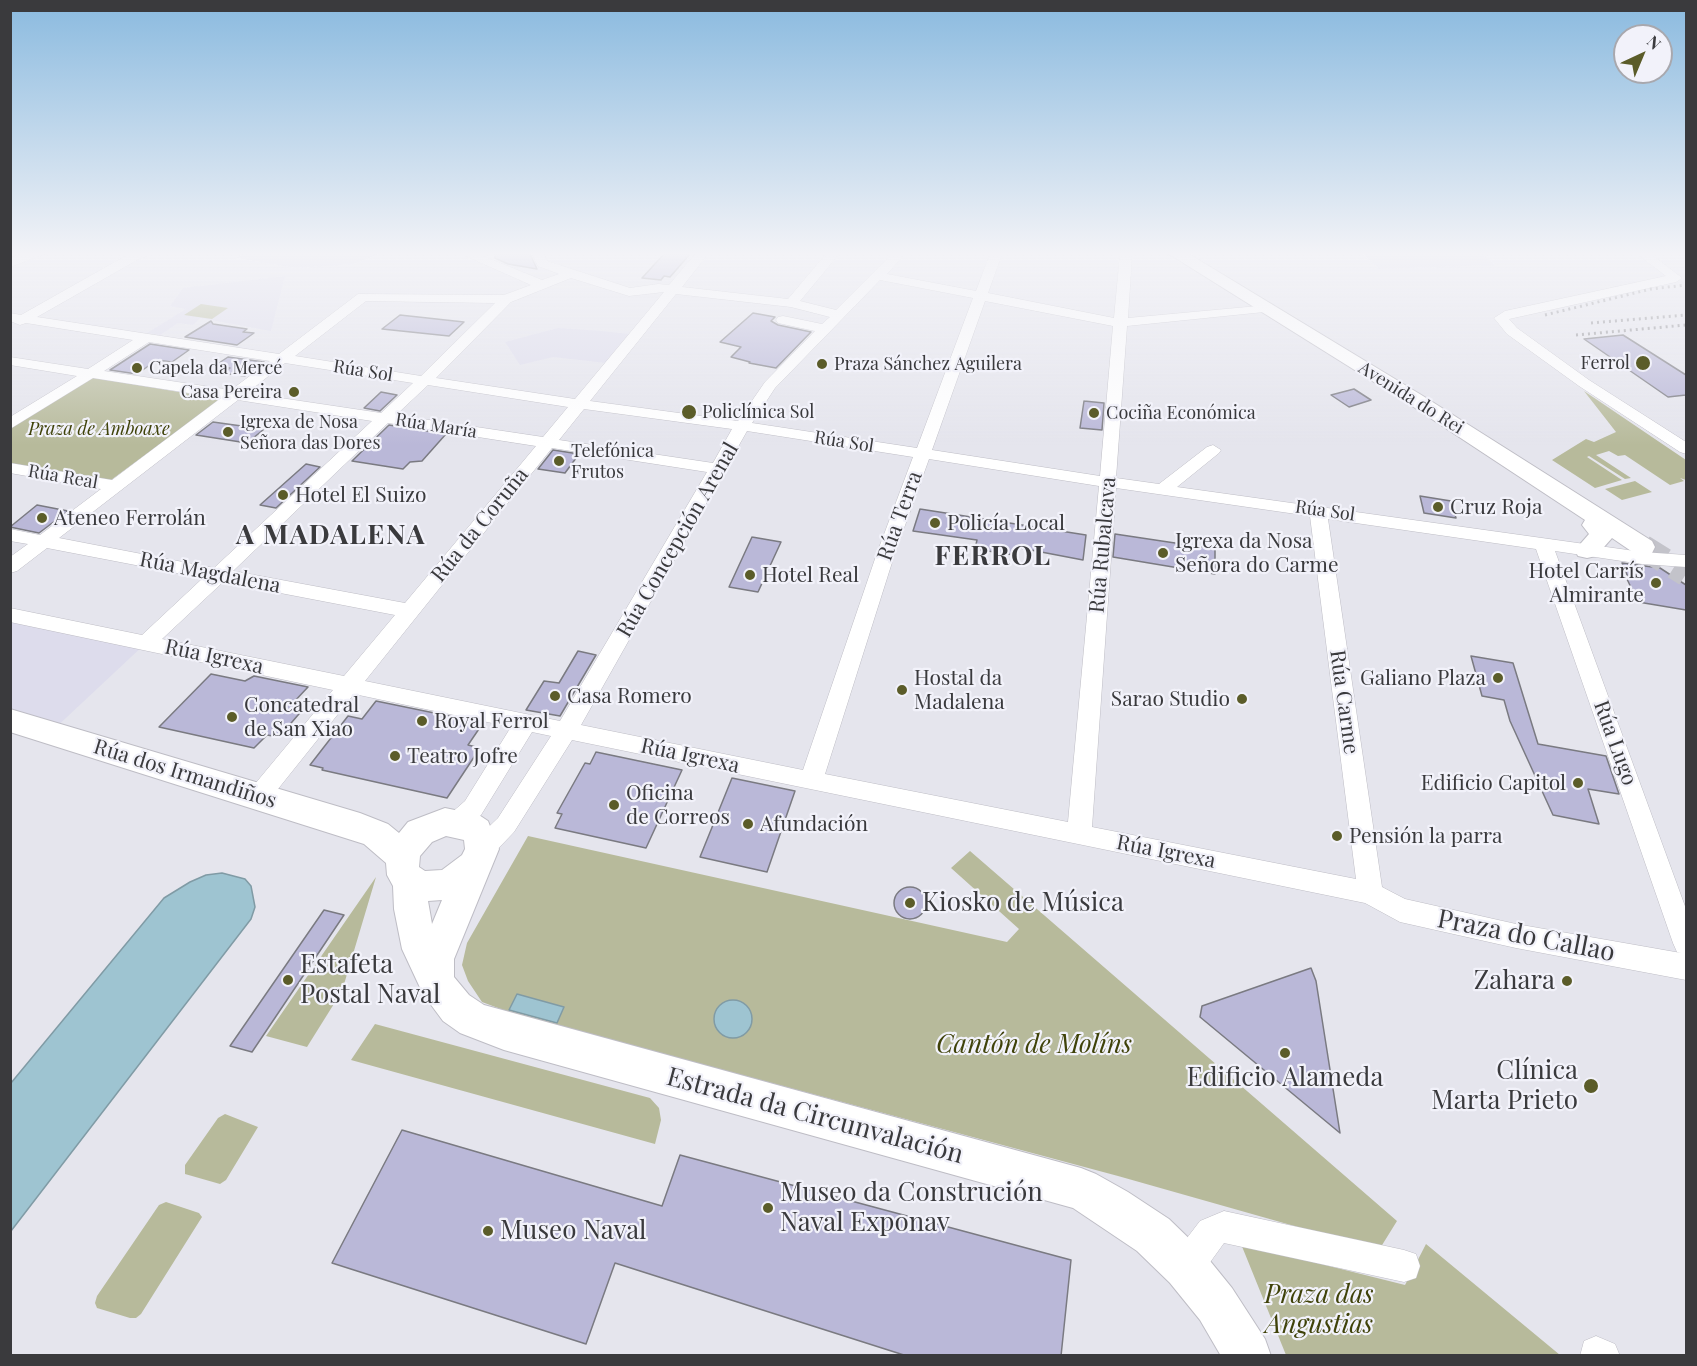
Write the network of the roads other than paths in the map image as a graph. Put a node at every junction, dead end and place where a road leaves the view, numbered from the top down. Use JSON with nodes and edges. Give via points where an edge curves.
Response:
{"nodes":[{"id":1,"x":336,"y":318,"type":"edge"},
{"id":2,"x":488,"y":318,"type":"edge"},
{"id":3,"x":649,"y":318,"type":"edge"},
{"id":4,"x":836,"y":318,"type":"edge"},
{"id":5,"x":973,"y":318,"type":"edge"},
{"id":6,"x":1094,"y":318,"type":"edge"},
{"id":7,"x":1121,"y":318,"type":"edge"},
{"id":8,"x":1171,"y":318,"type":"edge"},
{"id":9,"x":1280,"y":318,"type":"edge"},
{"id":10,"x":1501,"y":318,"type":"edge"},
{"id":11,"x":783,"y":320,"type":"dead end"},
{"id":12,"x":15,"y":321,"type":"edge"},
{"id":13,"x":1121,"y":323,"type":"junction"},
{"id":14,"x":824,"y":329,"type":"junction"},
{"id":15,"x":148,"y":338,"type":"junction"},
{"id":16,"x":282,"y":359,"type":"junction"},
{"id":17,"x":10,"y":361,"type":"edge"},
{"id":18,"x":91,"y":374,"type":"junction"},
{"id":19,"x":424,"y":380,"type":"junction"},
{"id":20,"x":234,"y":395,"type":"junction"},
{"id":21,"x":580,"y":404,"type":"junction"},
{"id":22,"x":10,"y":411,"type":"edge"},
{"id":23,"x":27,"y":414,"type":"junction"},
{"id":24,"x":384,"y":418,"type":"junction"},
{"id":25,"x":10,"y":424,"type":"edge"},
{"id":26,"x":742,"y":426,"type":"junction"},
{"id":27,"x":547,"y":443,"type":"junction"},
{"id":28,"x":1686,"y":449,"type":"edge"},
{"id":29,"x":1213,"y":450,"type":"dead end"},
{"id":30,"x":1496,"y":451,"type":"junction"},
{"id":31,"x":923,"y":454,"type":"junction"},
{"id":32,"x":10,"y":468,"type":"edge"},
{"id":33,"x":718,"y":469,"type":"junction"},
{"id":34,"x":1108,"y":482,"type":"junction"},
{"id":35,"x":116,"y":486,"type":"junction"},
{"id":36,"x":1165,"y":488,"type":"junction"},
{"id":37,"x":1318,"y":511,"type":"junction"},
{"id":38,"x":1594,"y":525,"type":"junction"},
{"id":39,"x":10,"y":535,"type":"edge"},
{"id":40,"x":44,"y":542,"type":"junction"},
{"id":41,"x":1543,"y":543,"type":"junction"},
{"id":42,"x":1587,"y":550,"type":"junction"},
{"id":43,"x":1643,"y":552,"type":"junction"},
{"id":44,"x":1686,"y":561,"type":"edge"},
{"id":45,"x":10,"y":567,"type":"edge"},
{"id":46,"x":219,"y":575,"type":"junction"},
{"id":47,"x":410,"y":611,"type":"junction"},
{"id":48,"x":10,"y":615,"type":"edge"},
{"id":49,"x":146,"y":643,"type":"junction"},
{"id":50,"x":349,"y":685,"type":"junction"},
{"id":51,"x":10,"y":720,"type":"edge"},
{"id":52,"x":526,"y":722,"type":"junction"},
{"id":53,"x":566,"y":730,"type":"junction"},
{"id":54,"x":811,"y":781,"type":"junction"},
{"id":55,"x":258,"y":797,"type":"junction"},
{"id":56,"x":443,"y":824,"type":"junction"},
{"id":57,"x":360,"y":827,"type":"junction"},
{"id":58,"x":1079,"y":835,"type":"junction"},
{"id":59,"x":477,"y":858,"type":"junction"},
{"id":60,"x":406,"y":870,"type":"junction"},
{"id":61,"x":1370,"y":893,"type":"junction"},
{"id":62,"x":1686,"y":943,"type":"edge"},
{"id":63,"x":1686,"y":967,"type":"edge"},
{"id":64,"x":436,"y":984,"type":"junction"},
{"id":65,"x":1186,"y":1266,"type":"junction"},
{"id":66,"x":1404,"y":1266,"type":"dead end"},
{"id":67,"x":1248,"y":1356,"type":"edge"}],
"edges":[{"from":1,"to":16,"type":"street"},
{"from":2,"to":19,"type":"street"},
{"from":3,"to":21,"type":"street","name":"Rúa da Coruña"},
{"from":4,"to":14,"type":"street","name":"Rúa Concepción Arenal"},
{"from":5,"to":31,"type":"street","name":"Rúa Terra"},
{"from":6,"to":13,"type":"street"},
{"from":7,"to":13,"type":"street","name":"Rúa Rubalcava"},
{"from":8,"to":13,"type":"street"},
{"from":9,"to":30,"type":"main road","name":"Avenida do Rei"},
{"from":10,"to":28,"type":"street","via":[[1512,331],[1584,383]]},
{"from":11,"to":14,"type":"street"},
{"from":12,"to":15,"type":"street","name":"Rúa Sol"},
{"from":13,"to":34,"type":"street","name":"Rúa Rubalcava"},
{"from":14,"to":26,"type":"street","name":"Rúa Concepción Arenal","via":[[770,385]]},
{"from":15,"to":16,"type":"street","name":"Rúa Sol"},
{"from":15,"to":18,"type":"street"},
{"from":16,"to":19,"type":"street","name":"Rúa Sol"},
{"from":16,"to":20,"type":"street"},
{"from":17,"to":18,"type":"street","name":"Rúa María"},
{"from":18,"to":20,"type":"street","name":"Rúa María"},
{"from":18,"to":23,"type":"street"},
{"from":19,"to":21,"type":"street","name":"Rúa Sol"},
{"from":19,"to":24,"type":"street"},
{"from":20,"to":24,"type":"street","name":"Rúa María"},
{"from":20,"to":35,"type":"street"},
{"from":21,"to":26,"type":"street","name":"Rúa Sol"},
{"from":21,"to":27,"type":"street","name":"Rúa da Coruña"},
{"from":22,"to":23,"type":"street"},
{"from":23,"to":25,"type":"street"},
{"from":24,"to":27,"type":"street","name":"Rúa María"},
{"from":24,"to":46,"type":"street"},
{"from":26,"to":31,"type":"street","name":"Rúa Sol"},
{"from":26,"to":33,"type":"street","name":"Rúa Concepción Arenal"},
{"from":27,"to":33,"type":"street","name":"Rúa María"},
{"from":27,"to":47,"type":"street","name":"Rúa da Coruña"},
{"from":29,"to":36,"type":"street"},
{"from":30,"to":38,"type":"main road","via":[[1508,468]]},
{"from":30,"to":43,"type":"main road","name":"Avenida do Rei"},
{"from":31,"to":34,"type":"street","name":"Rúa Sol"},
{"from":31,"to":54,"type":"street","name":"Rúa Terra"},
{"from":32,"to":35,"type":"street","name":"Rúa Real"},
{"from":33,"to":53,"type":"street","name":"Rúa Concepción Arenal"},
{"from":34,"to":36,"type":"street","name":"Rúa Sol"},
{"from":34,"to":58,"type":"street","name":"Rúa Rubalcava"},
{"from":35,"to":40,"type":"street"},
{"from":36,"to":37,"type":"street","name":"Rúa Sol"},
{"from":37,"to":41,"type":"street","name":"Rúa Sol"},
{"from":37,"to":61,"type":"street","name":"Rúa Carme"},
{"from":38,"to":42,"type":"main road","via":[[1600,537]]},
{"from":38,"to":43,"type":"main road"},
{"from":39,"to":40,"type":"street","name":"Rúa Magdalena"},
{"from":40,"to":45,"type":"street"},
{"from":40,"to":46,"type":"street","name":"Rúa Magdalena"},
{"from":41,"to":42,"type":"street","name":"Rúa Sol"},
{"from":41,"to":62,"type":"street","name":"Rúa Lugo"},
{"from":42,"to":43,"type":"street","name":"Rúa Sol"},
{"from":43,"to":44,"type":"street","name":"Rúa Sol"},
{"from":46,"to":47,"type":"street","name":"Rúa Magdalena"},
{"from":46,"to":49,"type":"street"},
{"from":47,"to":50,"type":"street","name":"Rúa da Coruña"},
{"from":48,"to":49,"type":"street","name":"Rúa Igrexa"},
{"from":49,"to":50,"type":"street","name":"Rúa Igrexa"},
{"from":50,"to":52,"type":"street","name":"Rúa Igrexa"},
{"from":50,"to":55,"type":"street","name":"Rúa da Coruña"},
{"from":51,"to":55,"type":"main road","name":"Rúa dos Irmandiños"},
{"from":52,"to":53,"type":"street","name":"Rúa Igrexa"},
{"from":52,"to":56,"type":"street","via":[[473,808]]},
{"from":53,"to":54,"type":"street","name":"Rúa Igrexa"},
{"from":53,"to":59,"type":"street","name":"Rúa Concepción Arenal","via":[[506,825]]},
{"from":54,"to":58,"type":"street","name":"Rúa Igrexa"},
{"from":55,"to":57,"type":"main road","name":"Rúa dos Irmandiños"},
{"from":56,"to":57,"type":"main road","name":"Rúa dos Irmandiños"},
{"from":56,"to":59,"type":"main road","via":[[468,825],[476,831]]},
{"from":56,"to":60,"type":"main road","via":[[408,844]]},
{"from":57,"to":60,"type":"main road","name":"Rúa dos Irmandiños","via":[[396,850]]},
{"from":58,"to":61,"type":"street","name":"Rúa Igrexa"},
{"from":59,"to":60,"type":"main road","via":[[455,880],[443,885],[419,886]]},
{"from":59,"to":64,"type":"main road","via":[[436,959]]},
{"from":60,"to":64,"type":"main road","name":"Estrada da Circunvalación","via":[[414,927]]},
{"from":61,"to":63,"type":"street","name":"Praza do Callao","via":[[1400,910]]},
{"from":64,"to":65,"type":"main road","name":"Estrada da Circunvalación","via":[[456,1008],[473,1020],[504,1031],[1081,1189],[1153,1235]]},
{"from":65,"to":66,"type":"street","via":[[1211,1232],[1224,1227]]},
{"from":65,"to":67,"type":"main road","name":"Estrada da Circunvalación","via":[[1216,1304]]}]}
